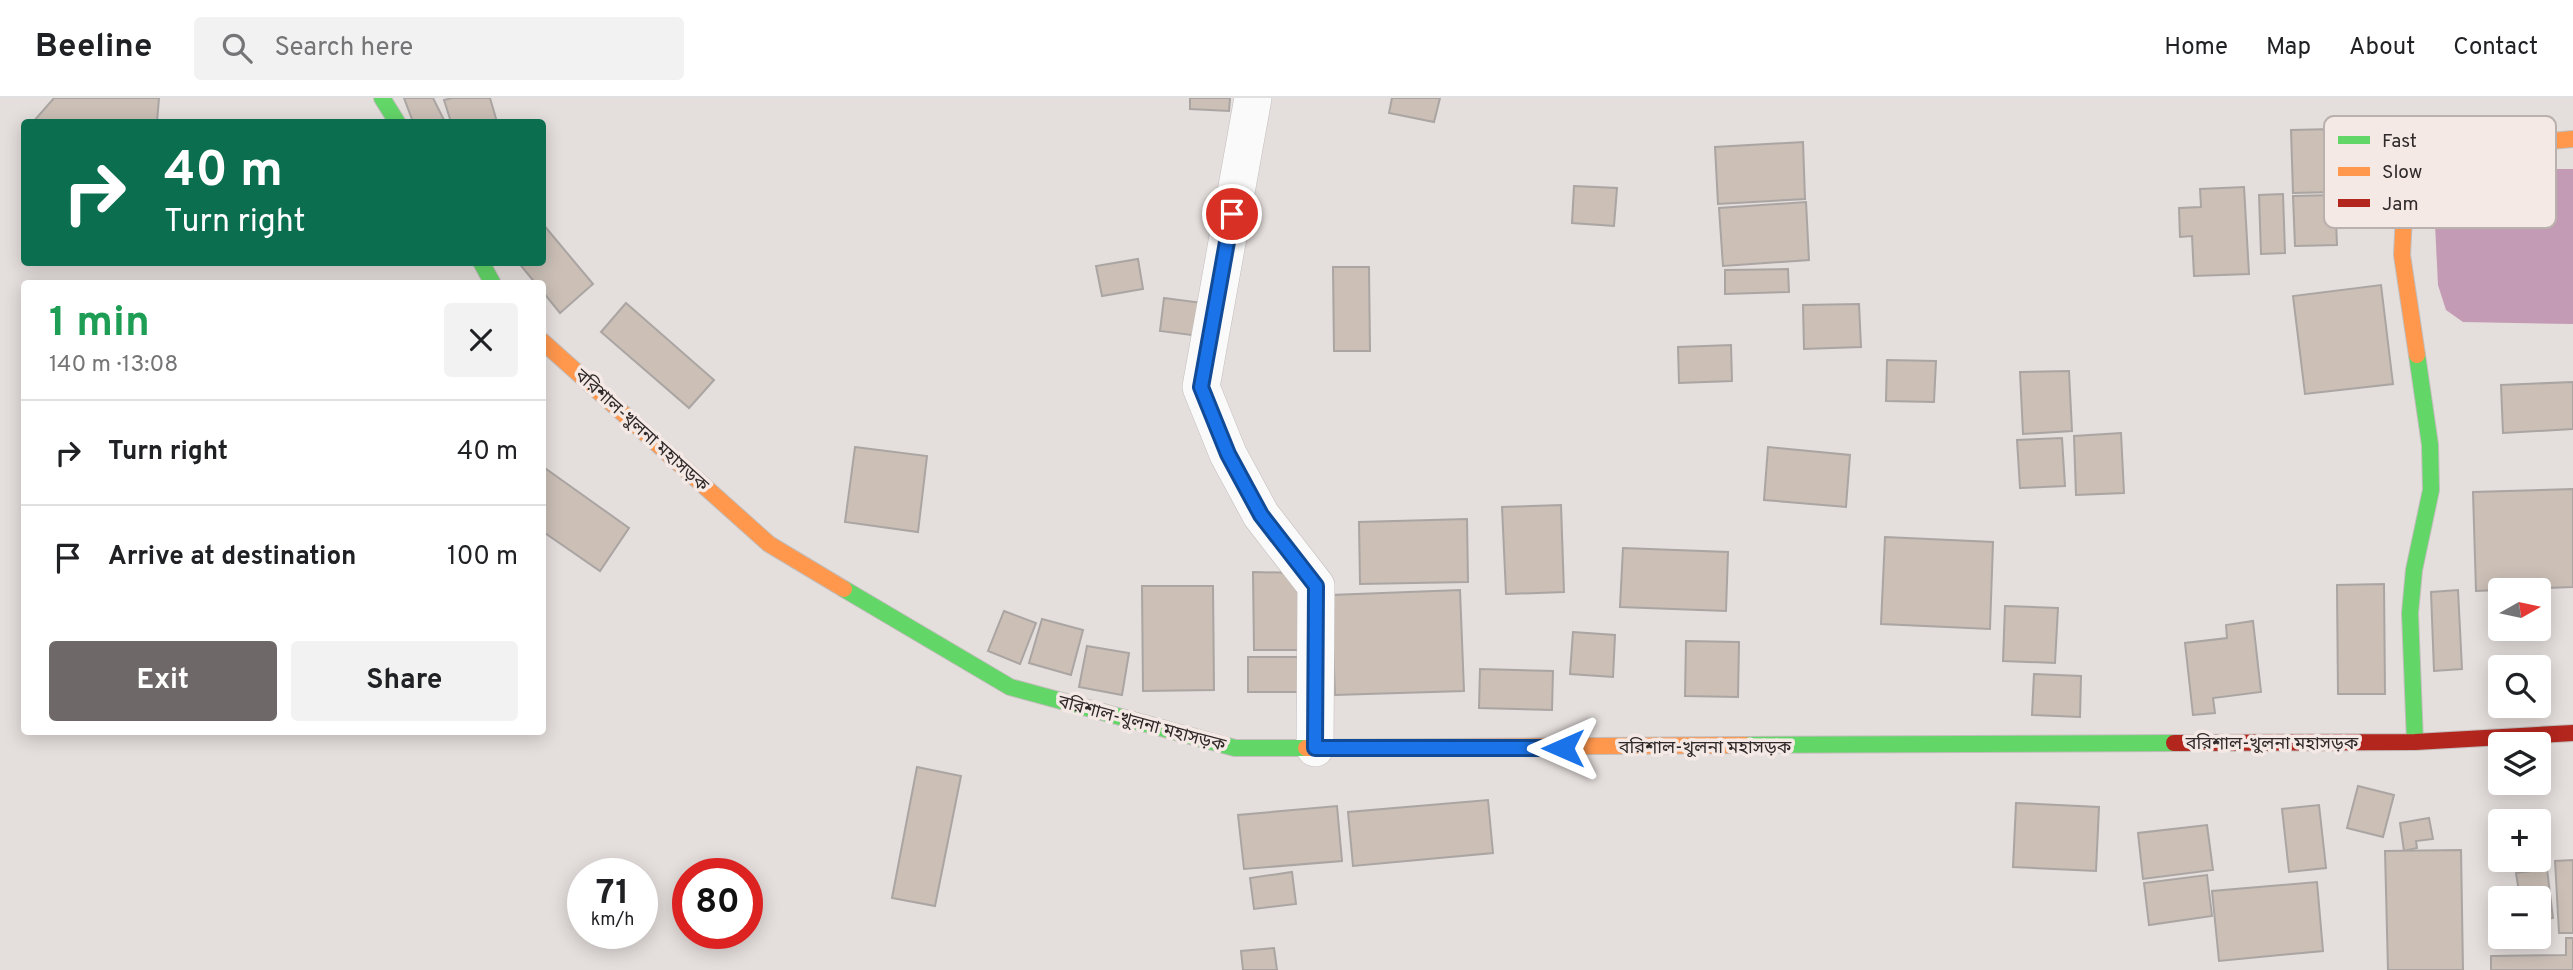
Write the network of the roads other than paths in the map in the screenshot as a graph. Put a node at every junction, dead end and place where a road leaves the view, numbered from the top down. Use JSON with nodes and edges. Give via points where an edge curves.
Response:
{"nodes":[{"id":1,"x":382,"y":98,"type":"edge"},
{"id":2,"x":1252,"y":98,"type":"edge"},
{"id":3,"x":395,"y":119,"type":"edge"},
{"id":4,"x":2403,"y":228,"type":"edge"},
{"id":5,"x":546,"y":345,"type":"edge"},
{"id":6,"x":2573,"y":733,"type":"edge"},
{"id":7,"x":2415,"y":742,"type":"junction"},
{"id":8,"x":1315,"y":748,"type":"junction"}],
"edges":[{"from":1,"to":3,"type":"main road"},
{"from":2,"to":8,"type":"street","via":[[1201,387],[1228,454],[1261,515],[1316,586]]},
{"from":4,"to":7,"type":"main road","via":[[2402,255],[2430,445],[2431,490],[2410,613]]},
{"from":5,"to":8,"type":"main road","name":"বরিশাল-খুলনা মহাসড়ক","via":[[769,544],[1010,687],[1235,748]]},
{"from":6,"to":7,"type":"main road","name":"বরিশাল-খুলনা মহাসড়ক"},
{"from":7,"to":8,"type":"main road","name":"বরিশাল-খুলনা মহাসড়ক"}]}
